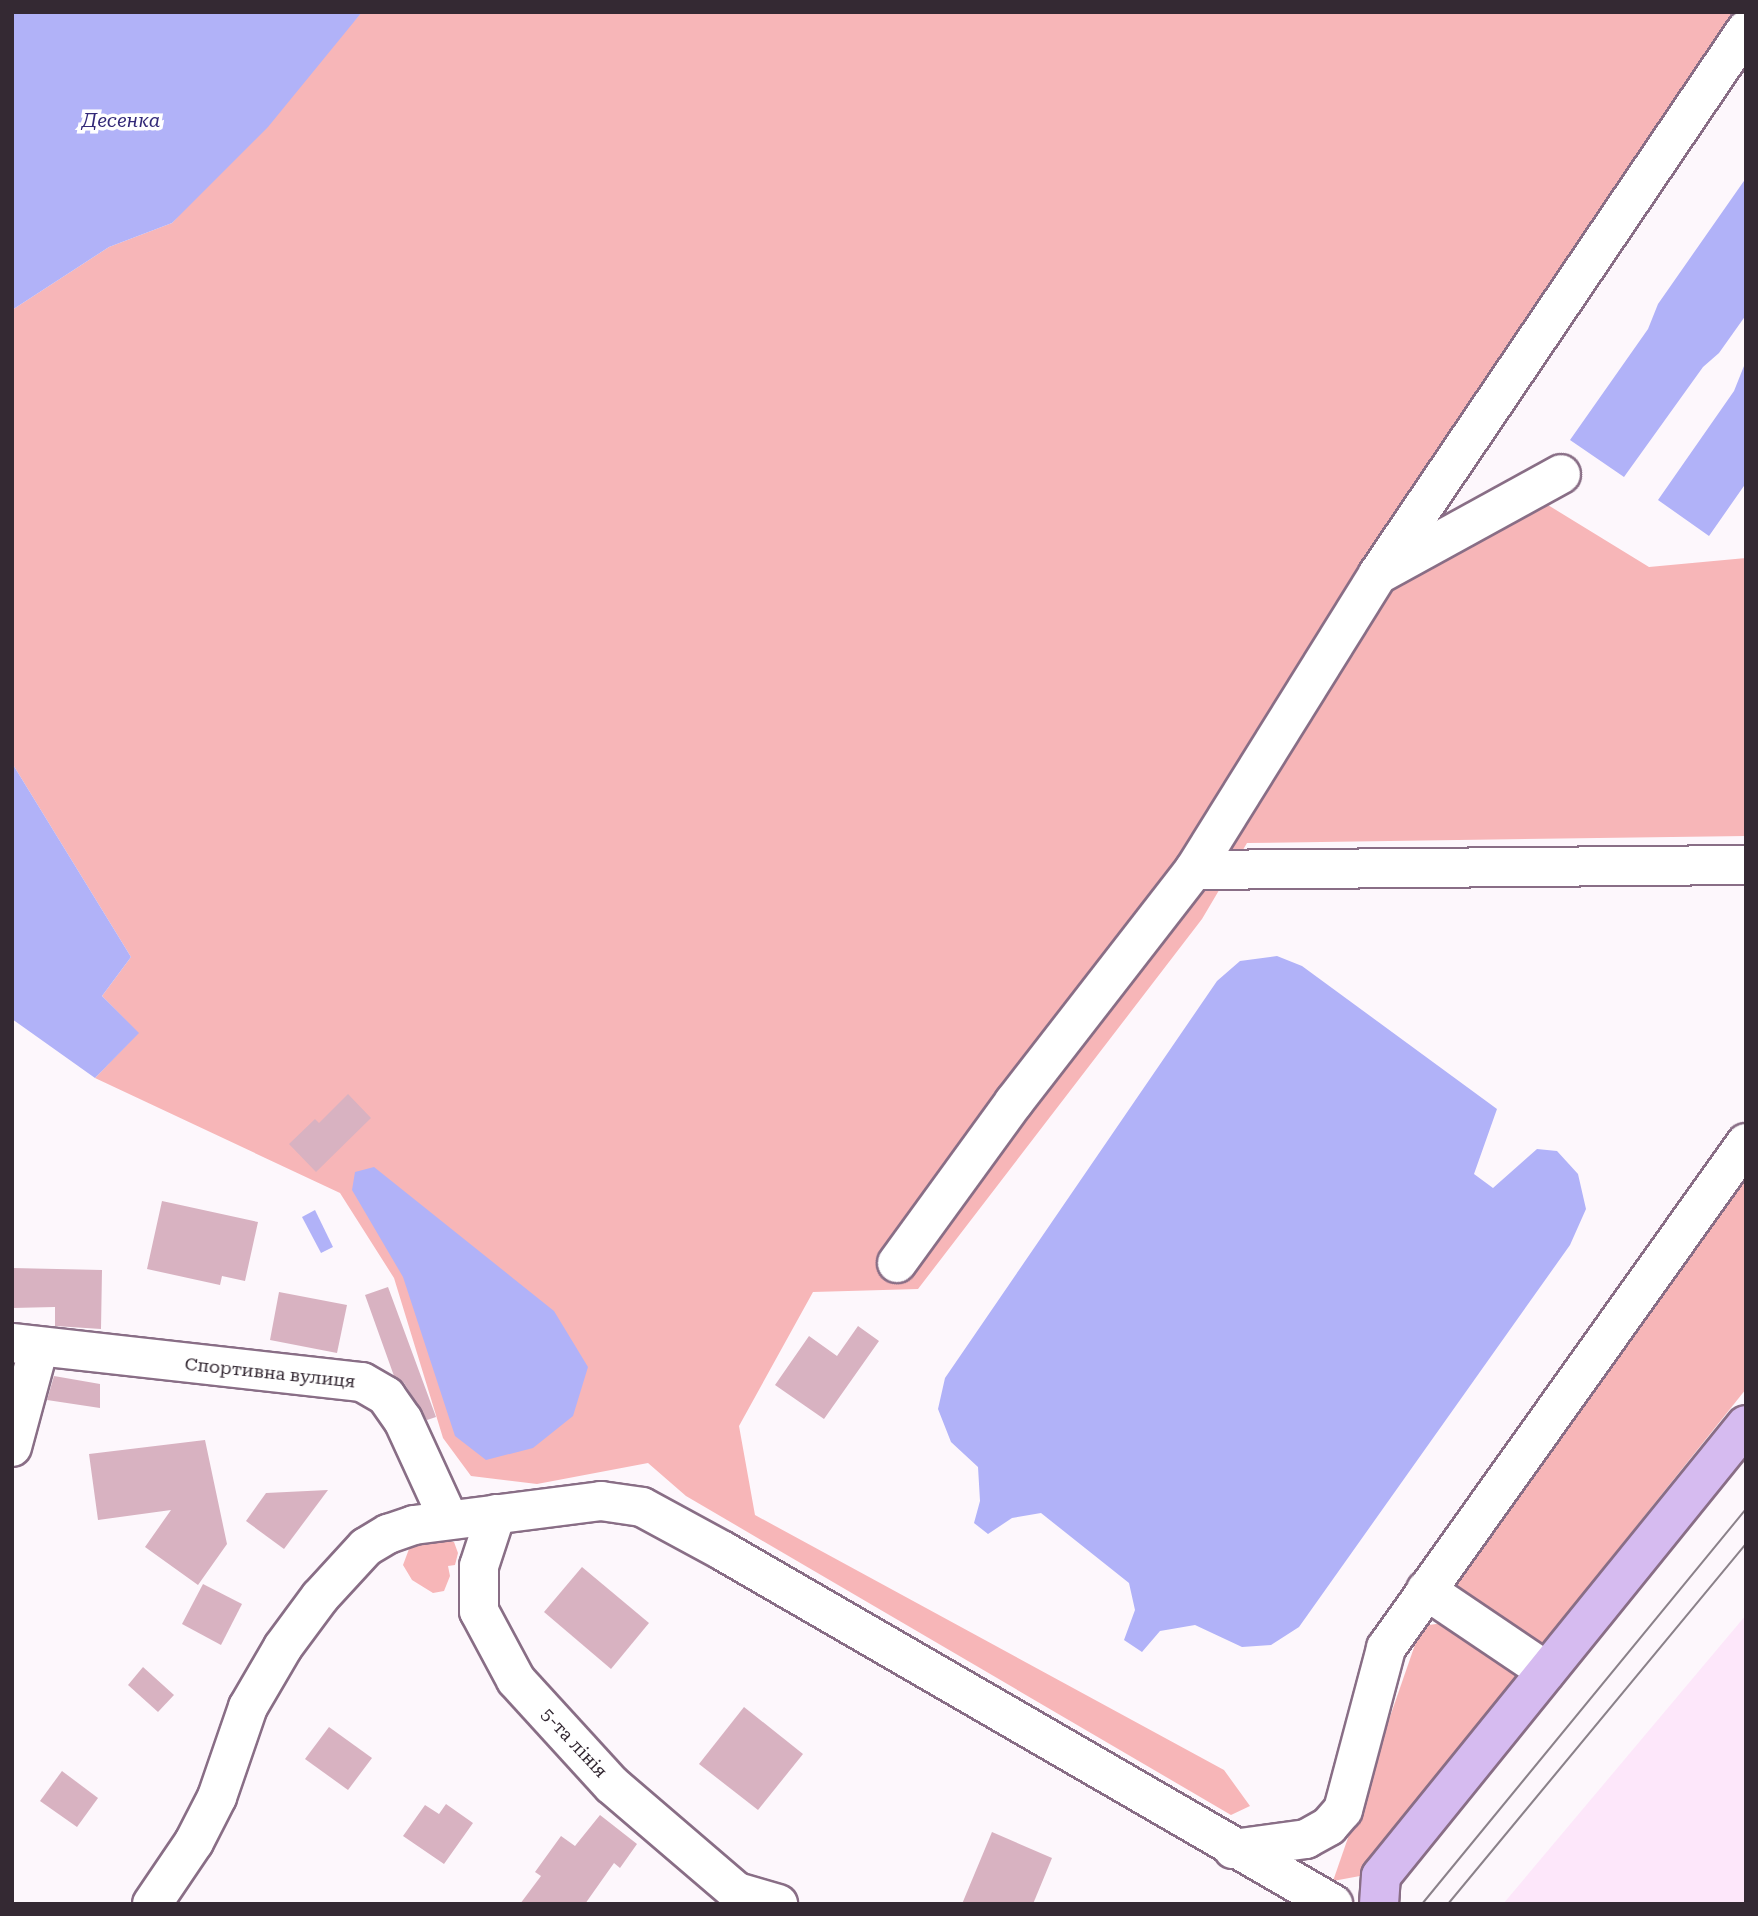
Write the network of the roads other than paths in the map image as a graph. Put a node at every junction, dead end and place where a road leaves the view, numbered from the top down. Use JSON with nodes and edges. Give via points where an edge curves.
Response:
{"nodes":[{"id":1,"x":1746,"y":30,"type":"edge"},
{"id":2,"x":1561,"y":474,"type":"dead end"},
{"id":3,"x":1378,"y":574,"type":"junction"},
{"id":4,"x":1746,"y":865,"type":"edge"},
{"id":5,"x":1194,"y":870,"type":"junction"},
{"id":6,"x":1746,"y":1143,"type":"edge"},
{"id":7,"x":897,"y":1263,"type":"dead end"},
{"id":8,"x":26,"y":1345,"type":"edge"},
{"id":9,"x":1746,"y":1425,"type":"edge"},
{"id":10,"x":12,"y":1447,"type":"edge"},
{"id":11,"x":496,"y":1514,"type":"junction"},
{"id":12,"x":449,"y":1520,"type":"junction"},
{"id":13,"x":1426,"y":1590,"type":"junction"},
{"id":14,"x":1546,"y":1671,"type":"junction"},
{"id":15,"x":1233,"y":1849,"type":"junction"},
{"id":16,"x":735,"y":1898,"type":"edge"},
{"id":17,"x":152,"y":1904,"type":"edge"},
{"id":18,"x":778,"y":1904,"type":"edge"},
{"id":19,"x":1333,"y":1904,"type":"edge"},
{"id":20,"x":1378,"y":1904,"type":"edge"}],
"edges":[{"from":1,"to":3,"type":"street"},
{"from":2,"to":3,"type":"street"},
{"from":3,"to":5,"type":"street"},
{"from":4,"to":5,"type":"street"},
{"from":5,"to":7,"type":"street","via":[[1014,1102]]},
{"from":6,"to":13,"type":"street"},
{"from":8,"to":10,"type":"street"},
{"from":8,"to":12,"type":"street","name":"Спортивна вулиця","via":[[362,1382],[386,1396],[403,1420]]},
{"from":9,"to":14,"type":"main road"},
{"from":11,"to":12,"type":"street"},
{"from":11,"to":15,"type":"street","via":[[580,1502],[642,1507]]},
{"from":11,"to":16,"type":"street","name":"5-та лінія","via":[[479,1566],[479,1611],[516,1680],[612,1784]]},
{"from":12,"to":17,"type":"street","via":[[388,1534],[356,1555],[320,1597],[248,1707],[217,1797],[194,1842]]},
{"from":13,"to":14,"type":"street"},
{"from":13,"to":15,"type":"street","via":[[1385,1648],[1343,1810],[1329,1826],[1306,1839]]},
{"from":14,"to":20,"type":"main road","via":[[1381,1876]]},
{"from":15,"to":19,"type":"street"},
{"from":16,"to":18,"type":"street","name":"5-та лінія"}]}
